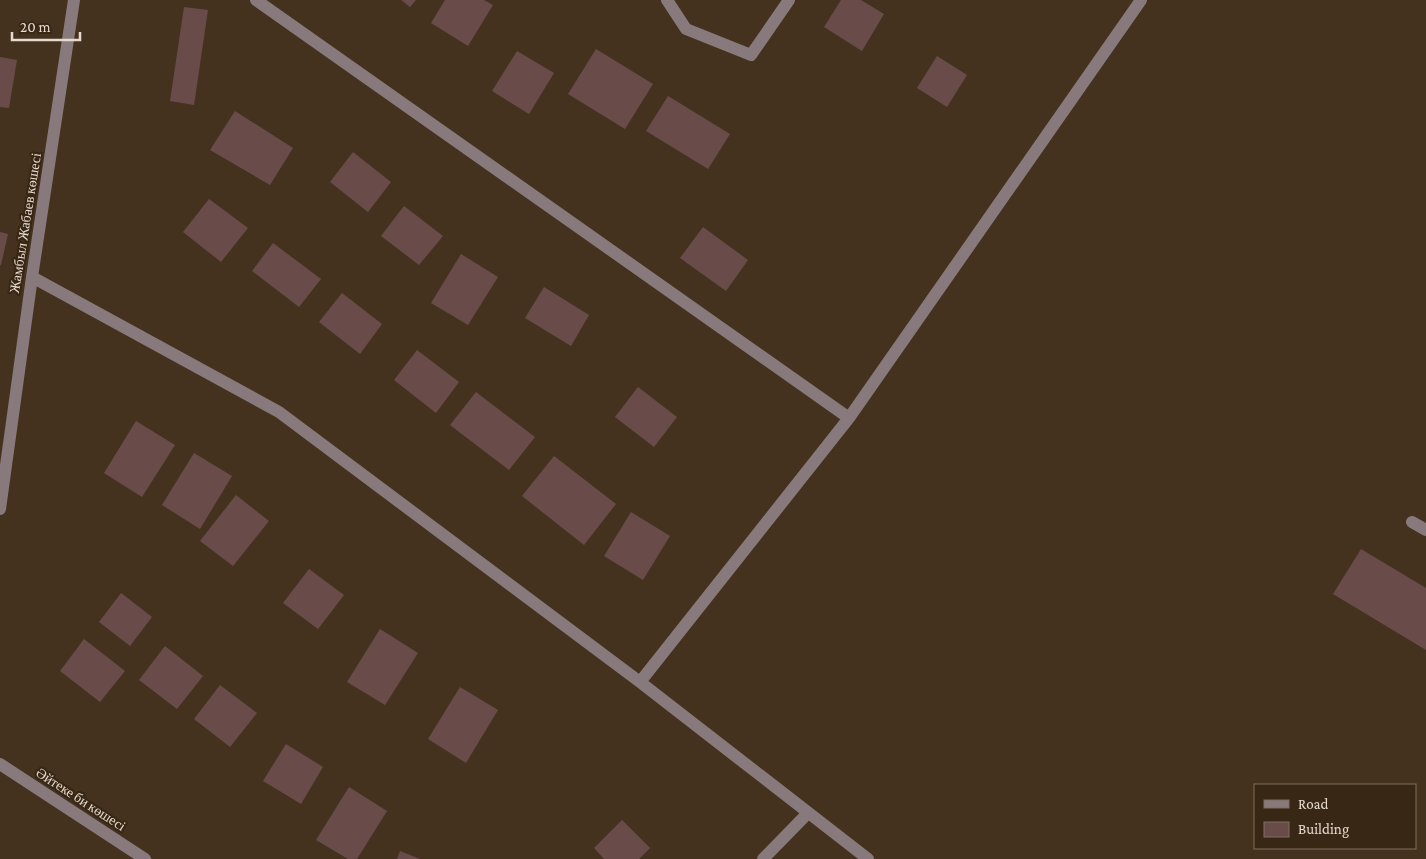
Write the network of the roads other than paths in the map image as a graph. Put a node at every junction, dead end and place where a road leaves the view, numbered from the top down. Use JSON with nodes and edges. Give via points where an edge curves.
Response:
{"nodes":[{"id":1,"x":74,"y":0,"type":"edge"},
{"id":2,"x":256,"y":0,"type":"edge"},
{"id":3,"x":667,"y":0,"type":"edge"},
{"id":4,"x":789,"y":0,"type":"edge"},
{"id":5,"x":1141,"y":0,"type":"edge"},
{"id":6,"x":32,"y":277,"type":"junction"},
{"id":7,"x":849,"y":418,"type":"junction"},
{"id":8,"x":0,"y":509,"type":"edge"},
{"id":9,"x":1412,"y":522,"type":"dead end"},
{"id":10,"x":1426,"y":530,"type":"edge"},
{"id":11,"x":640,"y":682,"type":"junction"},
{"id":12,"x":0,"y":764,"type":"edge"},
{"id":13,"x":808,"y":813,"type":"junction"},
{"id":14,"x":145,"y":859,"type":"edge"},
{"id":15,"x":763,"y":859,"type":"edge"},
{"id":16,"x":868,"y":859,"type":"edge"}],
"edges":[{"from":1,"to":6,"type":"street","name":"Жамбыл Жабаев көшесі"},
{"from":2,"to":7,"type":"street"},
{"from":3,"to":4,"type":"street","via":[[686,29],[751,55]]},
{"from":5,"to":7,"type":"street"},
{"from":6,"to":8,"type":"street","name":"Жамбыл Жабаев көшесі"},
{"from":6,"to":11,"type":"street","via":[[279,412]]},
{"from":7,"to":11,"type":"street"},
{"from":9,"to":10,"type":"street"},
{"from":11,"to":13,"type":"street"},
{"from":12,"to":14,"type":"street","name":"Әйтеке би көшесі"},
{"from":13,"to":15,"type":"street"},
{"from":13,"to":16,"type":"street"}]}
